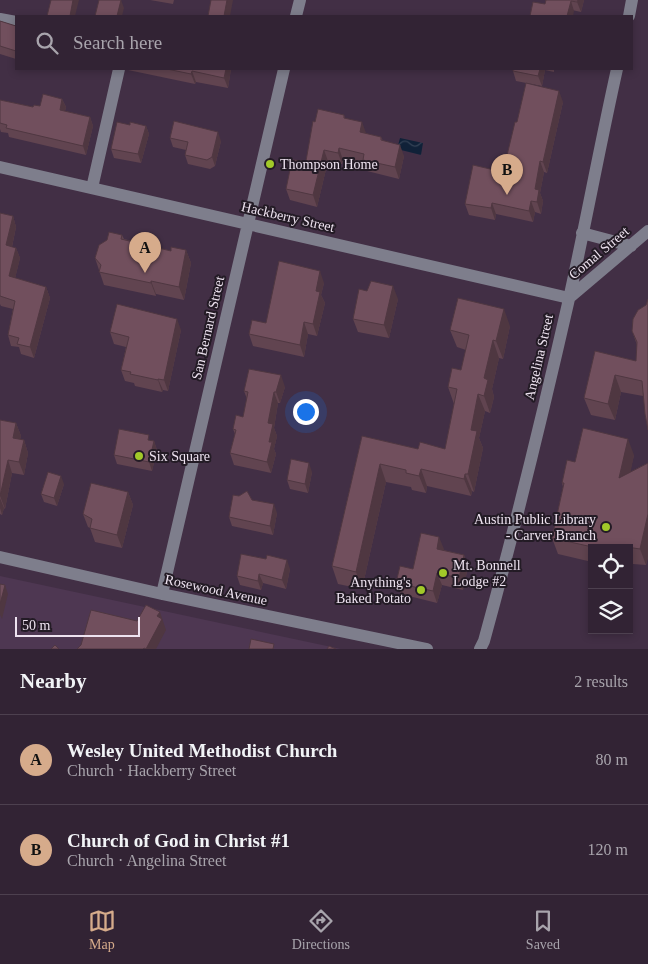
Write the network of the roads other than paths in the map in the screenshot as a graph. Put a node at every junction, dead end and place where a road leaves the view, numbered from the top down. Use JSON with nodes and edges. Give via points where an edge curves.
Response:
{"nodes":[{"id":1,"x":300,"y":0,"type":"edge"},
{"id":2,"x":632,"y":0,"type":"edge"},
{"id":3,"x":296,"y":15,"type":"edge"},
{"id":4,"x":629,"y":15,"type":"edge"},
{"id":5,"x":0,"y":19,"type":"edge"},
{"id":6,"x":15,"y":22,"type":"edge"},
{"id":7,"x":119,"y":70,"type":"edge"},
{"id":8,"x":284,"y":70,"type":"edge"},
{"id":9,"x":617,"y":70,"type":"edge"},
{"id":10,"x":0,"y":167,"type":"edge"},
{"id":11,"x":92,"y":188,"type":"junction"},
{"id":12,"x":248,"y":223,"type":"junction"},
{"id":13,"x":648,"y":231,"type":"edge"},
{"id":14,"x":582,"y":233,"type":"junction"},
{"id":15,"x":631,"y":246,"type":"junction"},
{"id":16,"x":569,"y":298,"type":"junction"},
{"id":17,"x":0,"y":557,"type":"edge"},
{"id":18,"x":162,"y":594,"type":"junction"},
{"id":19,"x":427,"y":649,"type":"edge"},
{"id":20,"x":480,"y":649,"type":"edge"}],
"edges":[{"from":1,"to":3,"type":"street"},
{"from":2,"to":4,"type":"street"},
{"from":5,"to":6,"type":"street"},
{"from":7,"to":11,"type":"street"},
{"from":8,"to":12,"type":"street","name":"San Bernard Street"},
{"from":9,"to":14,"type":"street","name":"Angelina Street"},
{"from":10,"to":11,"type":"street","name":"Hackberry Street"},
{"from":11,"to":12,"type":"street","name":"Hackberry Street"},
{"from":12,"to":16,"type":"street","name":"Hackberry Street"},
{"from":12,"to":18,"type":"street","name":"San Bernard Street"},
{"from":13,"to":15,"type":"street","name":"Comal Street"},
{"from":14,"to":15,"type":"street"},
{"from":14,"to":16,"type":"street","name":"Angelina Street"},
{"from":15,"to":16,"type":"street","name":"Comal Street"},
{"from":16,"to":20,"type":"street","name":"Angelina Street","via":[[504,570]]},
{"from":17,"to":18,"type":"street","name":"Rosewood Avenue"},
{"from":18,"to":19,"type":"street","name":"Rosewood Avenue"}]}
